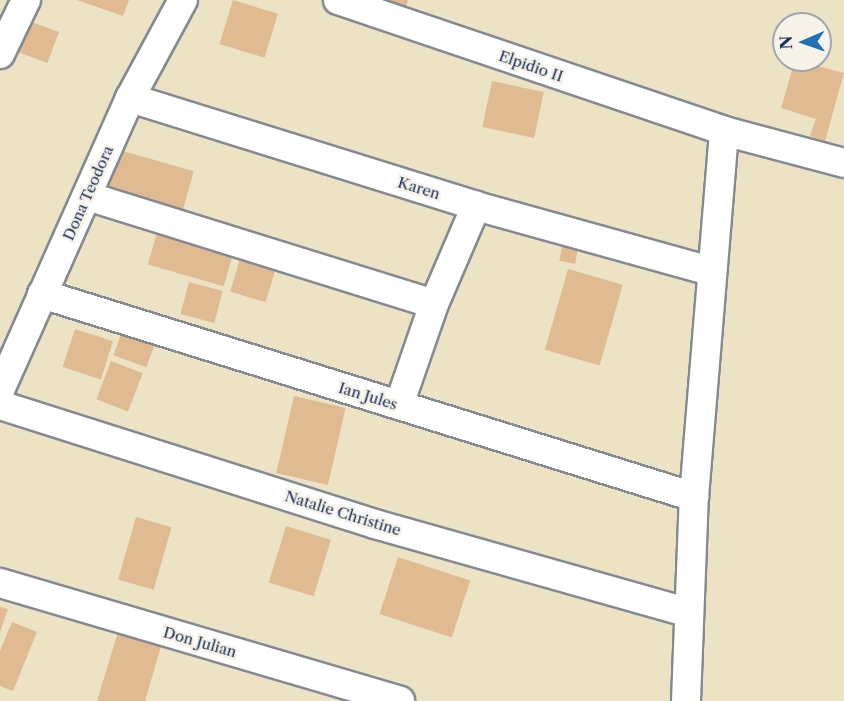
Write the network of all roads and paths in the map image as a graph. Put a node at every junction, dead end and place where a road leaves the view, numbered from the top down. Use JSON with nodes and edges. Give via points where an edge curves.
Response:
{"nodes":[{"id":1,"x":26,"y":0,"type":"edge"},
{"id":2,"x":183,"y":0,"type":"edge"},
{"id":3,"x":338,"y":0,"type":"edge"},
{"id":4,"x":0,"y":54,"type":"edge"},
{"id":5,"x":130,"y":98,"type":"junction"},
{"id":6,"x":724,"y":131,"type":"junction"},
{"id":7,"x":844,"y":163,"type":"edge"},
{"id":8,"x":87,"y":196,"type":"junction"},
{"id":9,"x":476,"y":206,"type":"junction"},
{"id":10,"x":711,"y":271,"type":"junction"},
{"id":11,"x":42,"y":294,"type":"junction"},
{"id":12,"x":434,"y":304,"type":"junction"},
{"id":13,"x":0,"y":390,"type":"edge"},
{"id":14,"x":0,"y":405,"type":"edge"},
{"id":15,"x":399,"y":405,"type":"junction"},
{"id":16,"x":694,"y":497,"type":"junction"},
{"id":17,"x":0,"y":583,"type":"edge"},
{"id":18,"x":689,"y":613,"type":"junction"},
{"id":19,"x":400,"y":701,"type":"edge"},
{"id":20,"x":686,"y":701,"type":"edge"}],
"edges":[{"from":1,"to":4,"type":"street"},
{"from":2,"to":5,"type":"street","name":"Dona Teodora"},
{"from":3,"to":6,"type":"street","name":"Elpidio II"},
{"from":5,"to":8,"type":"street","name":"Dona Teodora"},
{"from":5,"to":9,"type":"street","name":"Karen"},
{"from":6,"to":7,"type":"street","name":"Elpidio II"},
{"from":6,"to":10,"type":"street"},
{"from":8,"to":11,"type":"street","name":"Dona Teodora"},
{"from":8,"to":12,"type":"street"},
{"from":9,"to":10,"type":"street","name":"Karen"},
{"from":9,"to":12,"type":"street"},
{"from":10,"to":16,"type":"street"},
{"from":11,"to":13,"type":"street","name":"Dona Teodora"},
{"from":11,"to":15,"type":"street","name":"Ian Jules"},
{"from":12,"to":15,"type":"street"},
{"from":14,"to":18,"type":"street","name":"Natalie Christine","via":[[375,524]]},
{"from":15,"to":16,"type":"street","name":"Ian Jules"},
{"from":16,"to":18,"type":"street"},
{"from":17,"to":19,"type":"street","name":"Don Julian"},
{"from":18,"to":20,"type":"street"}]}
